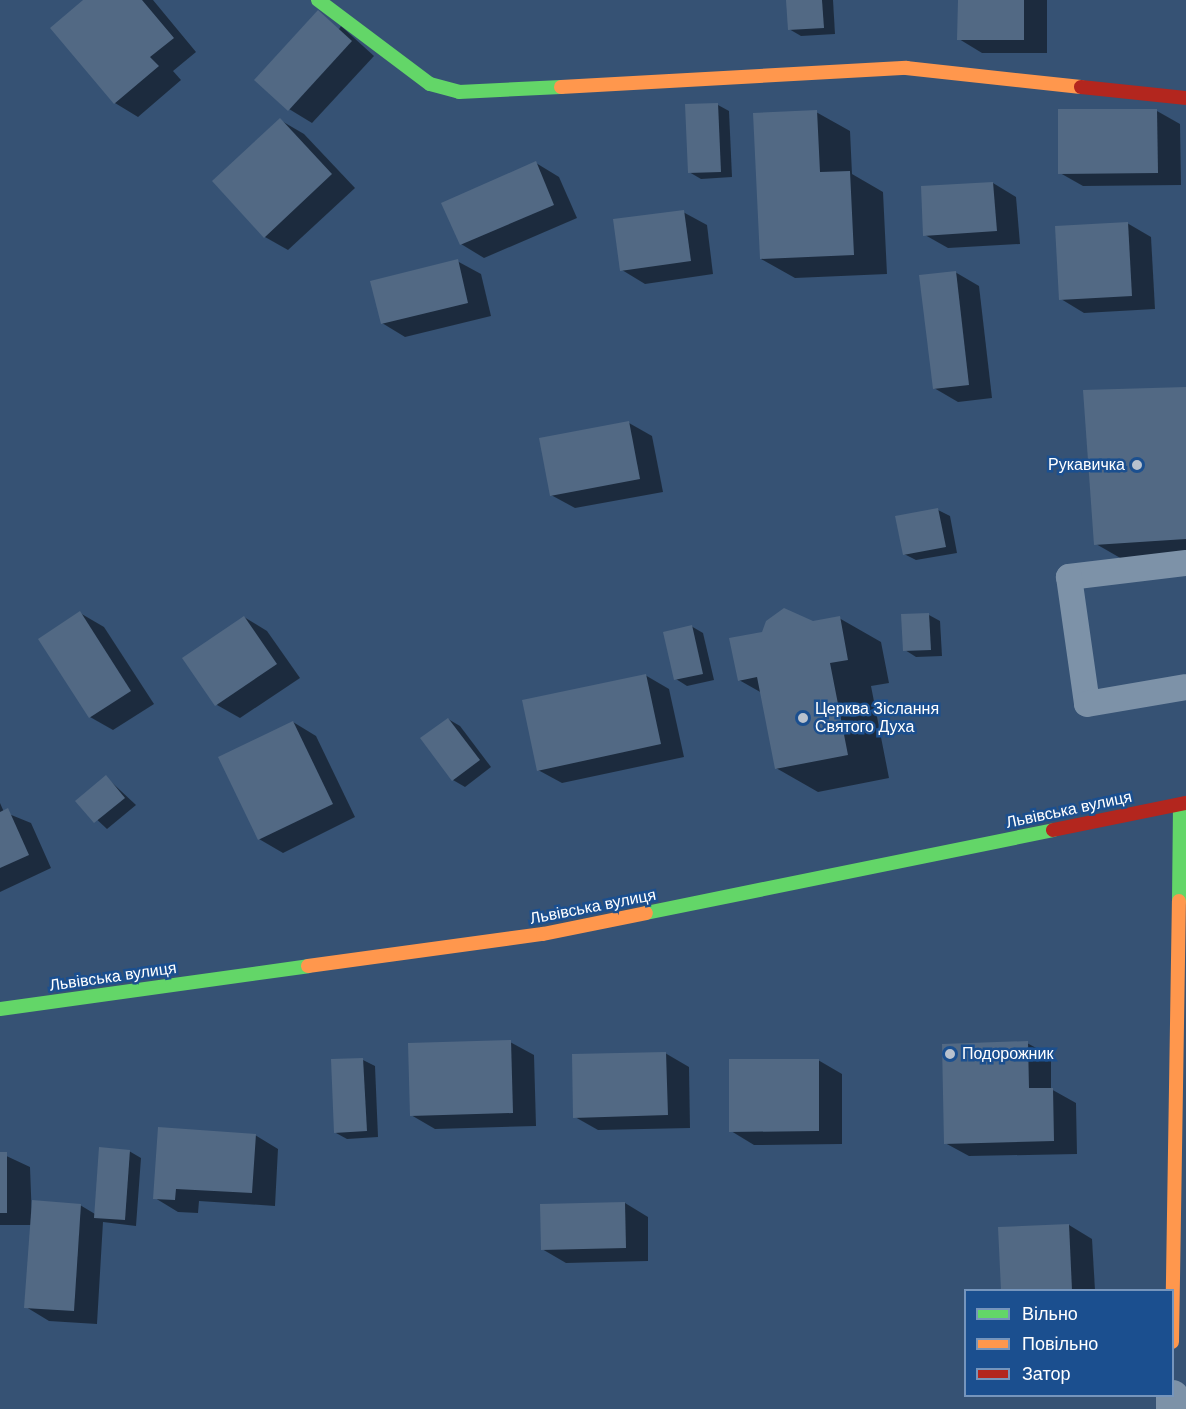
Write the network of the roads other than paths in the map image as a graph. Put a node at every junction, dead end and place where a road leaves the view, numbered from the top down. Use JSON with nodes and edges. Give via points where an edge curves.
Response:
{"nodes":[{"id":1,"x":318,"y":0,"type":"edge"},
{"id":2,"x":1186,"y":98,"type":"edge"},
{"id":3,"x":1186,"y":563,"type":"edge"},
{"id":4,"x":1186,"y":687,"type":"edge"},
{"id":5,"x":1183,"y":804,"type":"edge"},
{"id":6,"x":0,"y":1009,"type":"edge"},
{"id":7,"x":1174,"y":1289,"type":"edge"}],
"edges":[{"from":1,"to":2,"type":"street","via":[[430,84],[459,92],[906,68]]},
{"from":3,"to":4,"type":"lane","via":[[1069,577],[1087,704]]},
{"from":5,"to":6,"type":"street","name":"Львівська вулиця","via":[[543,934]]},
{"from":5,"to":7,"type":"street"}]}
